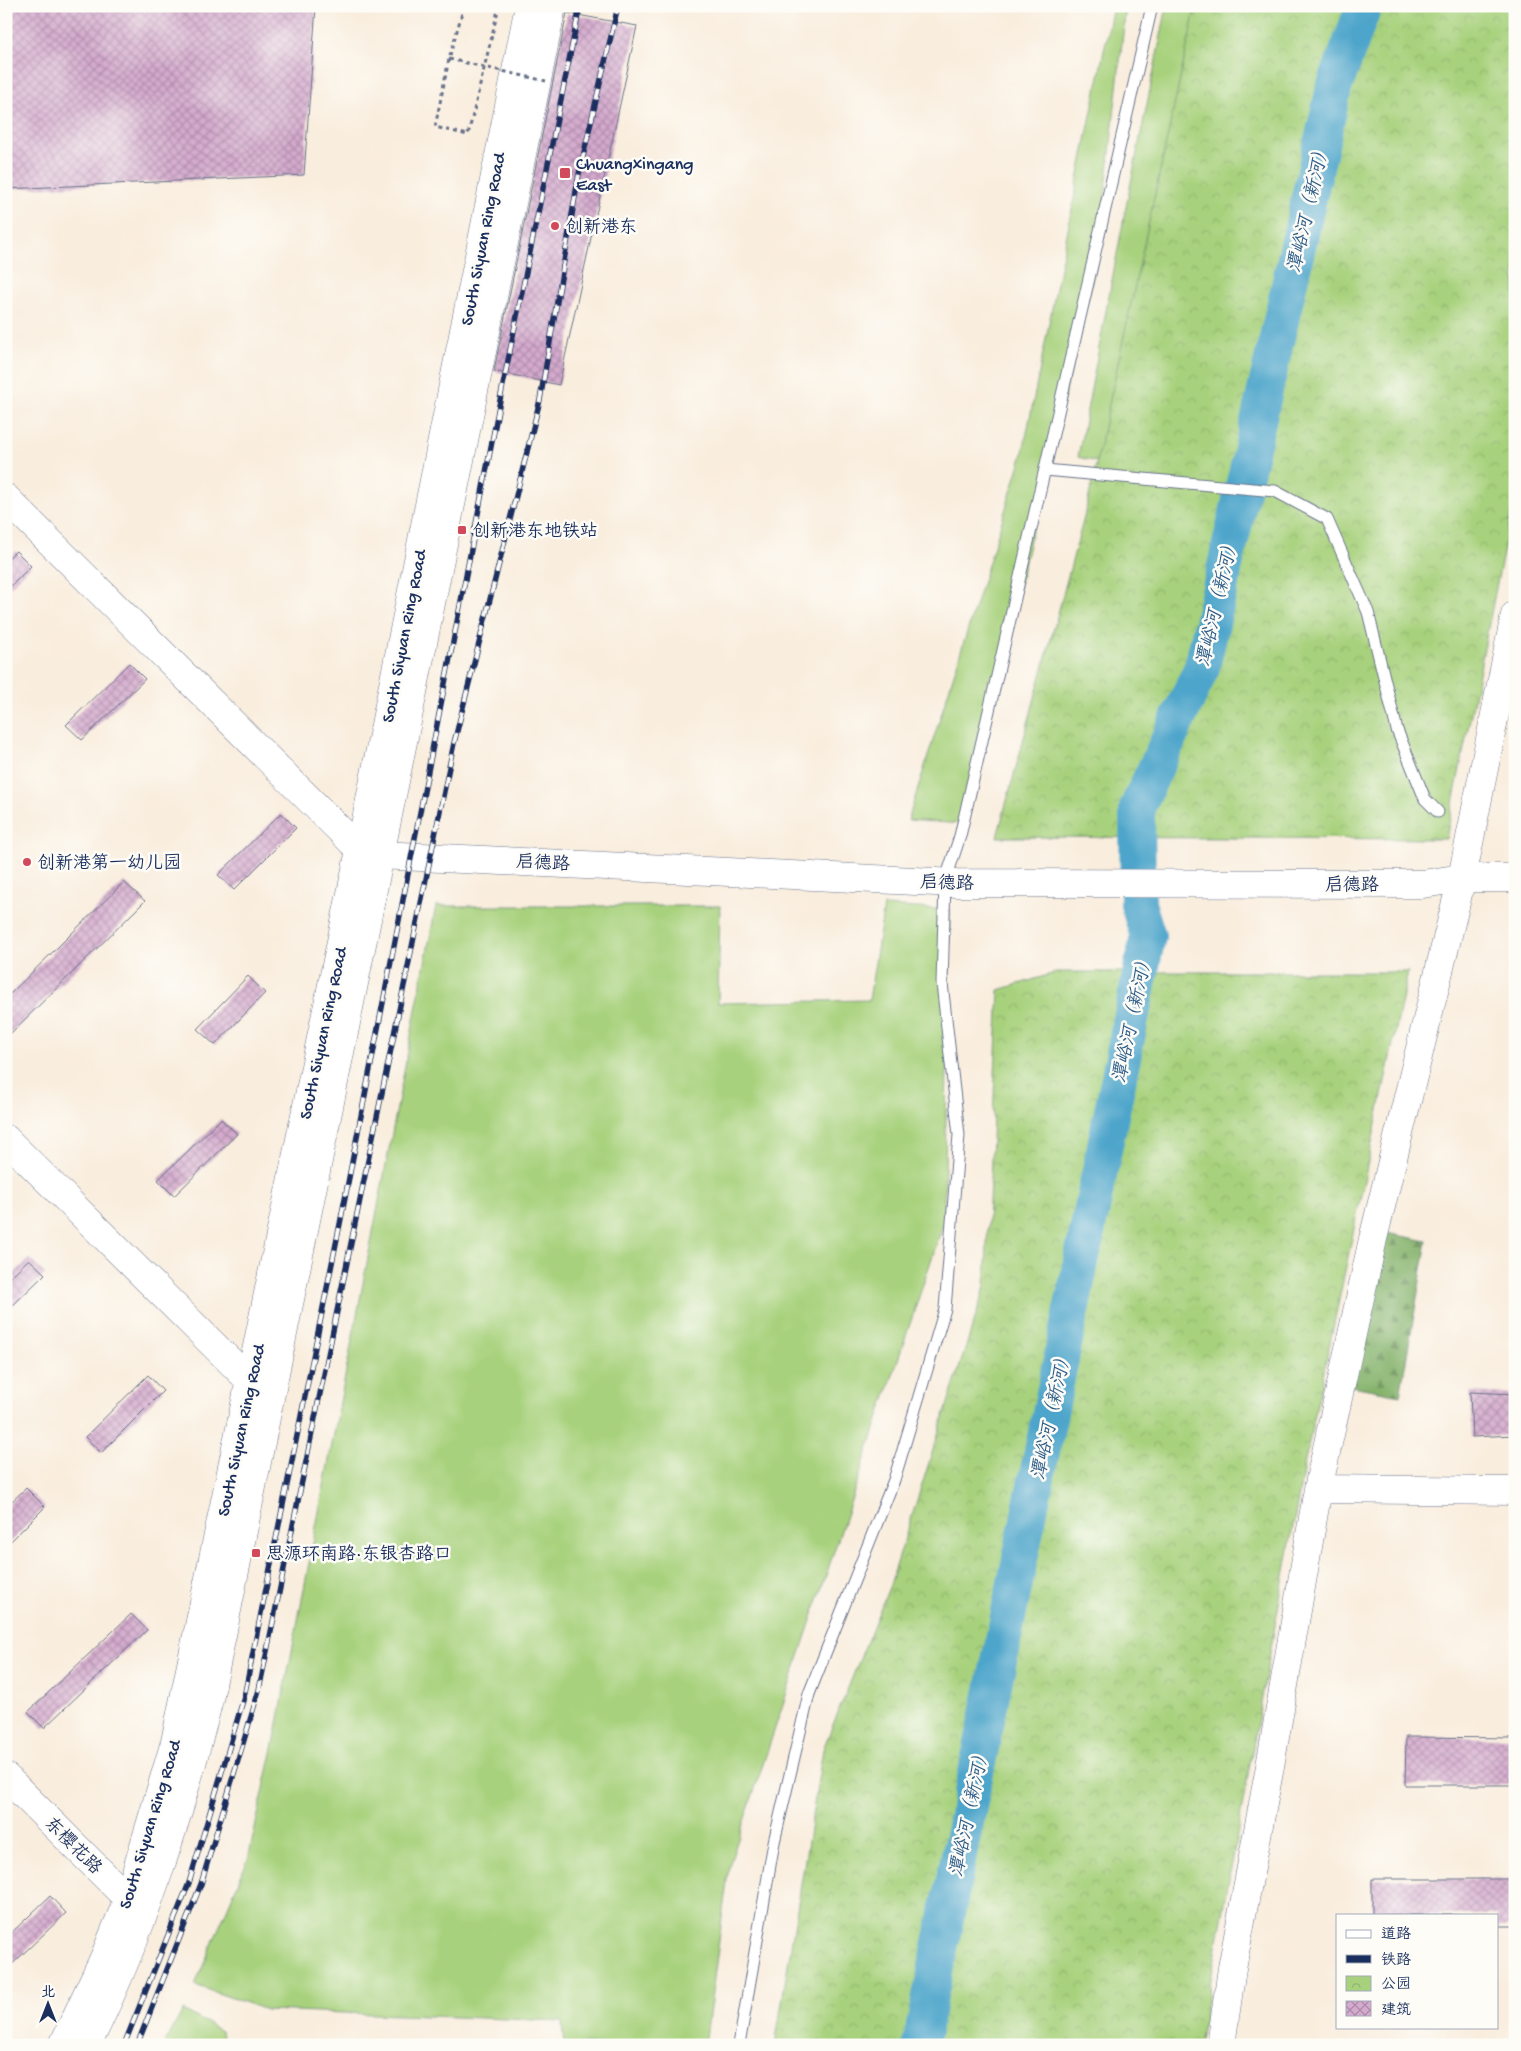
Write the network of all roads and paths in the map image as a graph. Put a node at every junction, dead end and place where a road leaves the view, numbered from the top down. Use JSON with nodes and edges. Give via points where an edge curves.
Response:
{"nodes":[{"id":1,"x":464,"y":6,"type":"edge"},
{"id":2,"x":498,"y":6,"type":"edge"},
{"id":3,"x":529,"y":6,"type":"edge"},
{"id":4,"x":552,"y":6,"type":"edge"},
{"id":5,"x":1152,"y":6,"type":"edge"},
{"id":6,"x":449,"y":59,"type":"junction"},
{"id":7,"x":546,"y":82,"type":"dead end"},
{"id":8,"x":1045,"y":470,"type":"junction"},
{"id":9,"x":6,"y":498,"type":"edge"},
{"id":10,"x":1515,"y":615,"type":"edge"},
{"id":11,"x":1438,"y":812,"type":"dead end"},
{"id":12,"x":370,"y":852,"type":"junction"},
{"id":13,"x":1462,"y":878,"type":"junction"},
{"id":14,"x":1515,"y":878,"type":"edge"},
{"id":15,"x":951,"y":882,"type":"junction"},
{"id":16,"x":6,"y":1139,"type":"edge"},
{"id":17,"x":260,"y":1384,"type":"junction"},
{"id":18,"x":1318,"y":1489,"type":"junction"},
{"id":19,"x":1515,"y":1491,"type":"edge"},
{"id":20,"x":6,"y":1777,"type":"edge"},
{"id":21,"x":138,"y":1903,"type":"junction"},
{"id":22,"x":63,"y":2045,"type":"edge"},
{"id":23,"x":87,"y":2045,"type":"edge"},
{"id":24,"x":739,"y":2045,"type":"edge"},
{"id":25,"x":1221,"y":2045,"type":"edge"}],
"edges":[{"from":1,"to":6,"type":"path"},
{"from":2,"to":6,"type":"path","via":[[468,135],[435,127]]},
{"from":3,"to":12,"type":"street","name":"South Siyuan Ring Road"},
{"from":4,"to":12,"type":"street","name":"South Siyuan Ring Road"},
{"from":5,"to":8,"type":"lane"},
{"from":6,"to":7,"type":"path","bridge":true},
{"from":8,"to":11,"type":"lane","via":[[1275,491],[1327,520],[1368,612],[1397,730],[1425,799]]},
{"from":8,"to":15,"type":"lane"},
{"from":9,"to":12,"type":"street"},
{"from":10,"to":13,"type":"street"},
{"from":12,"to":15,"type":"street","name":"启德路"},
{"from":12,"to":17,"type":"street","name":"South Siyuan Ring Road"},
{"from":13,"to":14,"type":"street","name":"启德路"},
{"from":13,"to":15,"type":"street","name":"启德路","via":[[1423,884]]},
{"from":13,"to":18,"type":"street","via":[[1373,1239]]},
{"from":15,"to":24,"type":"lane","via":[[942,983],[959,1135],[945,1309],[894,1480],[809,1694],[774,1842]]},
{"from":16,"to":17,"type":"street"},
{"from":17,"to":21,"type":"street","name":"South Siyuan Ring Road","via":[[209,1699],[190,1776]]},
{"from":18,"to":19,"type":"street"},
{"from":18,"to":25,"type":"street"},
{"from":20,"to":21,"type":"street","name":"东樱花路"},
{"from":21,"to":22,"type":"street","name":"South Siyuan Ring Road","via":[[104,1958]]},
{"from":21,"to":23,"type":"street","name":"South Siyuan Ring Road","via":[[108,2002]]}]}
